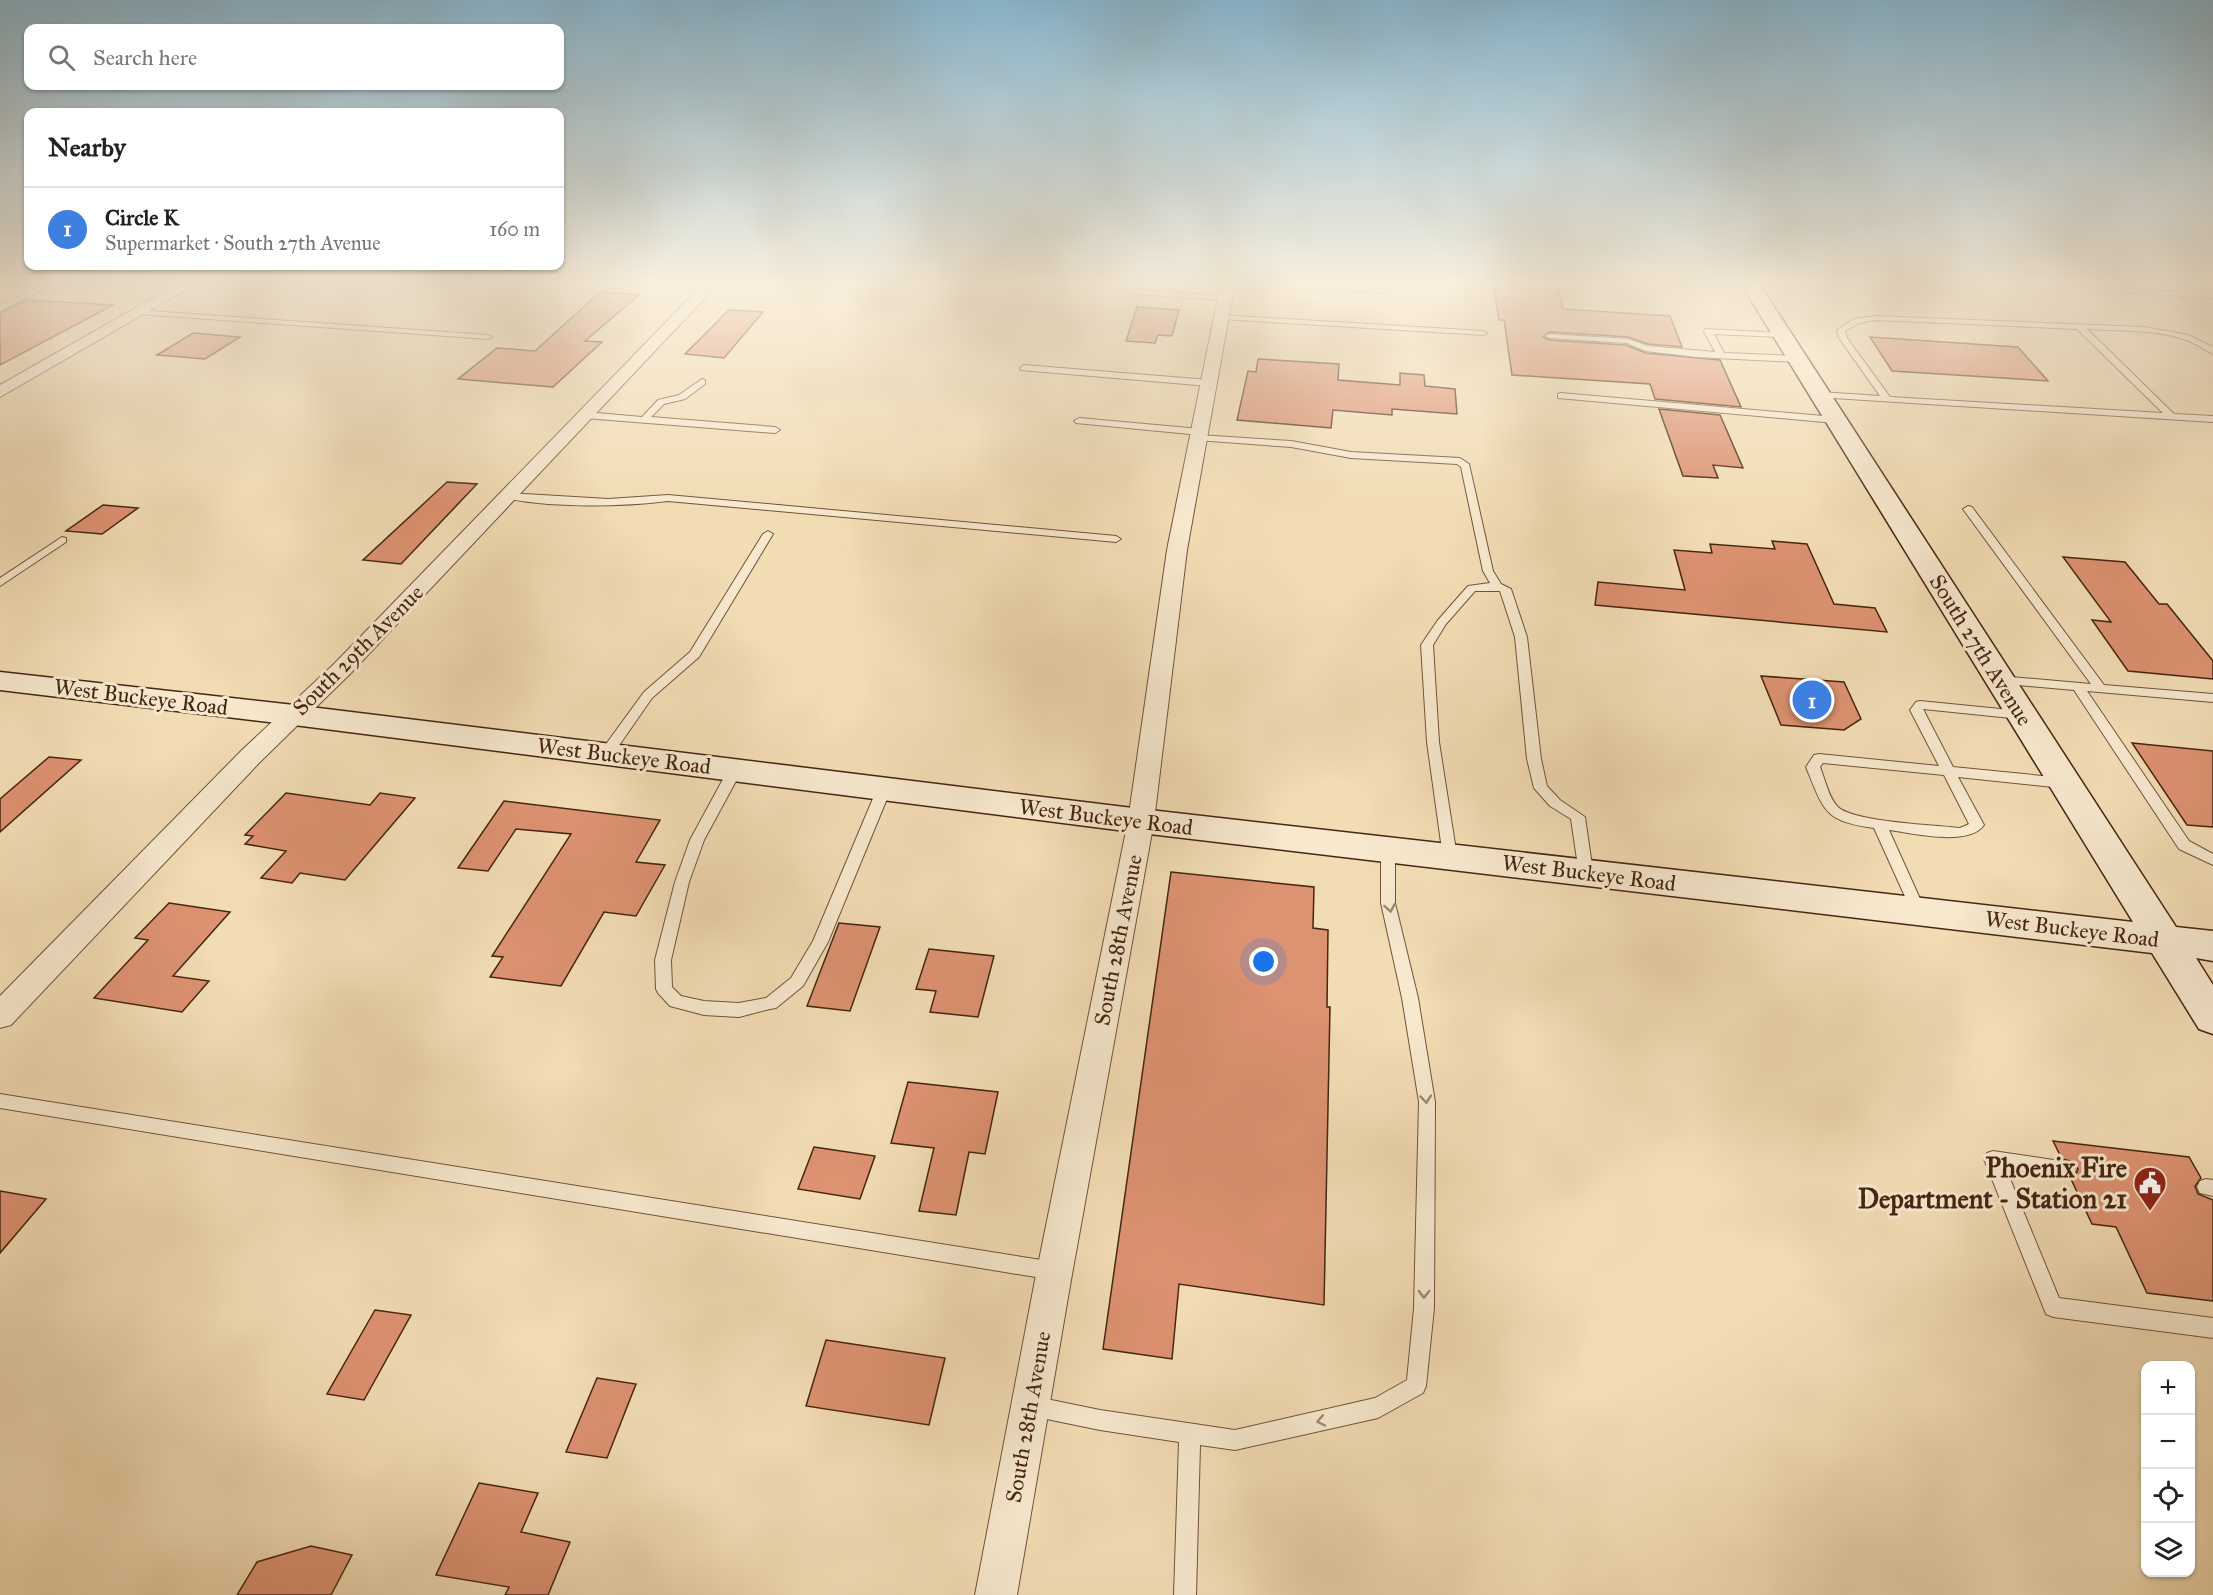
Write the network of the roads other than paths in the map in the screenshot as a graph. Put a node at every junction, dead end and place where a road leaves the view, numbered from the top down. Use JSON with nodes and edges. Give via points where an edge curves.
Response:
{"nodes":[{"id":1,"x":62,"y":356,"type":"edge"},
{"id":2,"x":641,"y":356,"type":"edge"},
{"id":3,"x":1214,"y":356,"type":"edge"},
{"id":4,"x":1748,"y":356,"type":"edge"},
{"id":5,"x":1795,"y":356,"type":"edge"},
{"id":6,"x":1856,"y":356,"type":"edge"},
{"id":7,"x":2110,"y":356,"type":"edge"},
{"id":8,"x":1797,"y":359,"type":"junction"},
{"id":9,"x":1024,"y":368,"type":"dead end"},
{"id":10,"x":702,"y":382,"type":"dead end"},
{"id":11,"x":1209,"y":383,"type":"junction"},
{"id":12,"x":0,"y":392,"type":"edge"},
{"id":13,"x":1561,"y":396,"type":"dead end"},
{"id":14,"x":1820,"y":396,"type":"junction"},
{"id":15,"x":1887,"y":399,"type":"junction"},
{"id":16,"x":585,"y":415,"type":"junction"},
{"id":17,"x":2172,"y":417,"type":"junction"},
{"id":18,"x":2213,"y":419,"type":"edge"},
{"id":19,"x":644,"y":420,"type":"junction"},
{"id":20,"x":1835,"y":420,"type":"junction"},
{"id":21,"x":1079,"y":421,"type":"dead end"},
{"id":22,"x":775,"y":430,"type":"dead end"},
{"id":23,"x":1199,"y":435,"type":"junction"},
{"id":24,"x":508,"y":496,"type":"junction"},
{"id":25,"x":1968,"y":509,"type":"dead end"},
{"id":26,"x":768,"y":534,"type":"dead end"},
{"id":27,"x":1116,"y":539,"type":"dead end"},
{"id":28,"x":62,"y":540,"type":"dead end"},
{"id":29,"x":0,"y":583,"type":"edge"},
{"id":30,"x":1497,"y":586,"type":"junction"},
{"id":31,"x":1999,"y":680,"type":"junction"},
{"id":32,"x":0,"y":681,"type":"edge"},
{"id":33,"x":2078,"y":687,"type":"junction"},
{"id":34,"x":2101,"y":689,"type":"junction"},
{"id":35,"x":2213,"y":698,"type":"edge"},
{"id":36,"x":294,"y":715,"type":"junction"},
{"id":37,"x":2021,"y":715,"type":"junction"},
{"id":38,"x":606,"y":754,"type":"junction"},
{"id":39,"x":735,"y":770,"type":"junction"},
{"id":40,"x":1950,"y":772,"type":"junction"},
{"id":41,"x":2065,"y":784,"type":"junction"},
{"id":42,"x":884,"y":789,"type":"junction"},
{"id":43,"x":1141,"y":821,"type":"junction"},
{"id":44,"x":1879,"y":824,"type":"junction"},
{"id":45,"x":1388,"y":850,"type":"junction"},
{"id":46,"x":1450,"y":857,"type":"junction"},
{"id":47,"x":2213,"y":860,"type":"edge"},
{"id":48,"x":1586,"y":873,"type":"junction"},
{"id":49,"x":1919,"y":912,"type":"junction"},
{"id":50,"x":2163,"y":940,"type":"junction"},
{"id":51,"x":2213,"y":946,"type":"edge"},
{"id":52,"x":0,"y":1016,"type":"edge"},
{"id":53,"x":2213,"y":1018,"type":"edge"},
{"id":54,"x":0,"y":1101,"type":"edge"},
{"id":55,"x":2067,"y":1170,"type":"dead end"},
{"id":56,"x":1054,"y":1271,"type":"junction"},
{"id":57,"x":2213,"y":1328,"type":"edge"},
{"id":58,"x":1030,"y":1405,"type":"junction"},
{"id":59,"x":1190,"y":1433,"type":"junction"},
{"id":60,"x":996,"y":1595,"type":"edge"},
{"id":61,"x":1185,"y":1595,"type":"edge"}],
"edges":[{"from":1,"to":12,"type":"street"},
{"from":2,"to":16,"type":"street","name":"South 29th Avenue"},
{"from":3,"to":11,"type":"street","name":"South 28th Avenue"},
{"from":4,"to":8,"type":"lane"},
{"from":5,"to":8,"type":"main road","name":"South 27th Avenue"},
{"from":6,"to":15,"type":"lane"},
{"from":7,"to":17,"type":"lane"},
{"from":8,"to":14,"type":"main road","name":"South 27th Avenue"},
{"from":9,"to":11,"type":"lane"},
{"from":10,"to":19,"type":"lane","via":[[682,397],[661,402]]},
{"from":11,"to":23,"type":"street","name":"South 28th Avenue"},
{"from":13,"to":20,"type":"lane"},
{"from":14,"to":15,"type":"lane"},
{"from":14,"to":20,"type":"main road","name":"South 27th Avenue"},
{"from":15,"to":17,"type":"lane"},
{"from":16,"to":19,"type":"lane"},
{"from":16,"to":24,"type":"street","name":"South 29th Avenue"},
{"from":17,"to":18,"type":"lane"},
{"from":19,"to":22,"type":"lane"},
{"from":20,"to":31,"type":"main road","name":"South 27th Avenue"},
{"from":21,"to":23,"type":"lane"},
{"from":23,"to":30,"type":"lane","via":[[1291,444],[1351,455],[1460,461],[1466,466],[1488,571]]},
{"from":23,"to":43,"type":"street","name":"South 28th Avenue","via":[[1178,550]]},
{"from":24,"to":27,"type":"lane","via":[[586,504],[668,498]]},
{"from":24,"to":36,"type":"street","name":"South 29th Avenue"},
{"from":25,"to":34,"type":"lane"},
{"from":26,"to":38,"type":"lane","via":[[695,654],[648,694]]},
{"from":28,"to":29,"type":"lane"},
{"from":30,"to":46,"type":"lane","via":[[1472,588],[1427,645],[1433,742]]},
{"from":30,"to":48,"type":"lane","via":[[1505,589],[1521,638],[1534,759],[1541,788],[1555,803],[1578,817]]},
{"from":31,"to":33,"type":"lane"},
{"from":31,"to":37,"type":"main road","name":"South 27th Avenue"},
{"from":32,"to":36,"type":"main road","name":"West Buckeye Road"},
{"from":33,"to":34,"type":"lane"},
{"from":33,"to":47,"type":"lane","via":[[2184,845]]},
{"from":34,"to":35,"type":"lane"},
{"from":36,"to":38,"type":"main road","name":"West Buckeye Road"},
{"from":36,"to":52,"type":"street","name":"South 29th Avenue"},
{"from":37,"to":40,"type":"lane","via":[[1920,705],[1916,710]]},
{"from":37,"to":41,"type":"main road","name":"South 27th Avenue"},
{"from":38,"to":39,"type":"main road","name":"West Buckeye Road"},
{"from":39,"to":42,"type":"main road","name":"West Buckeye Road"},
{"from":39,"to":42,"type":"lane","via":[[697,840],[663,960],[664,989],[676,1001],[704,1008],[740,1010],[770,1003],[797,982],[820,942]]},
{"from":40,"to":41,"type":"lane"},
{"from":40,"to":44,"type":"lane","via":[[1977,825],[1971,830]]},
{"from":40,"to":44,"type":"lane","via":[[1818,758],[1813,767],[1832,812],[1843,819]]},
{"from":41,"to":50,"type":"main road","name":"South 27th Avenue"},
{"from":42,"to":43,"type":"main road","name":"West Buckeye Road"},
{"from":43,"to":45,"type":"main road","name":"West Buckeye Road"},
{"from":43,"to":56,"type":"street","name":"South 28th Avenue"},
{"from":44,"to":49,"type":"lane"},
{"from":45,"to":46,"type":"main road","name":"West Buckeye Road"},
{"from":45,"to":59,"type":"lane","one_way":true,"via":[[1388,903],[1410,998],[1427,1102],[1424,1308],[1416,1386],[1378,1408],[1235,1440]]},
{"from":46,"to":48,"type":"main road","name":"West Buckeye Road"},
{"from":48,"to":49,"type":"main road","name":"West Buckeye Road"},
{"from":49,"to":50,"type":"main road","name":"West Buckeye Road"},
{"from":50,"to":51,"type":"main road","name":"West Buckeye Road"},
{"from":50,"to":53,"type":"main road","name":"South 27th Avenue"},
{"from":54,"to":56,"type":"lane"},
{"from":55,"to":57,"type":"lane","via":[[1993,1159],[2053,1306]]},
{"from":56,"to":58,"type":"street","name":"South 28th Avenue"},
{"from":58,"to":59,"type":"lane"},
{"from":58,"to":60,"type":"street","name":"South 28th Avenue"},
{"from":59,"to":61,"type":"lane"}]}
